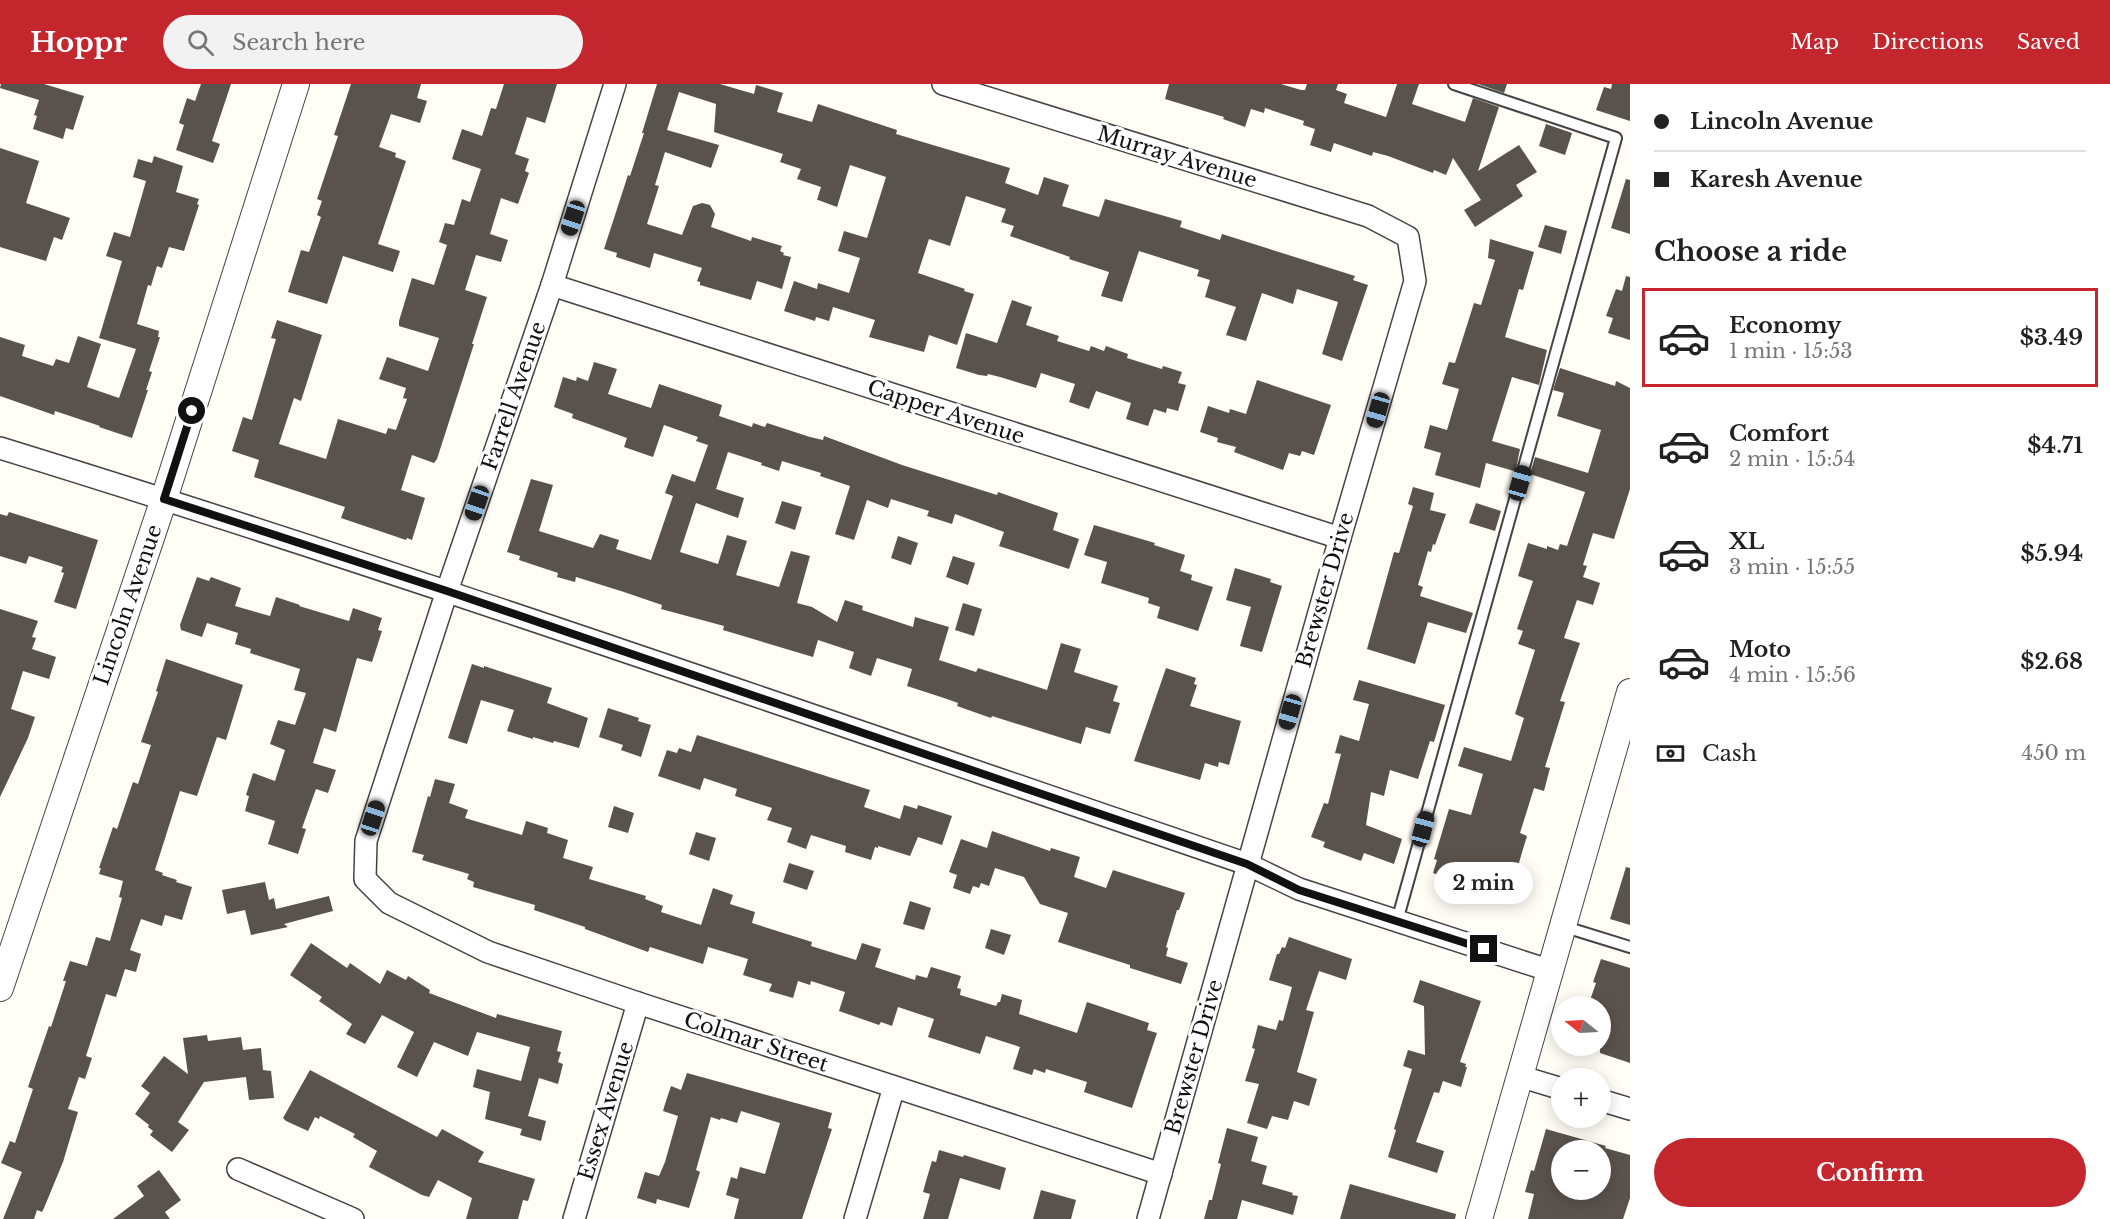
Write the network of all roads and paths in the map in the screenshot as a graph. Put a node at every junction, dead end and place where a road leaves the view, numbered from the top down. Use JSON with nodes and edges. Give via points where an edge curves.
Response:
{"nodes":[{"id":1,"x":296,"y":84,"type":"edge"},
{"id":2,"x":615,"y":84,"type":"edge"},
{"id":3,"x":943,"y":84,"type":"edge"},
{"id":4,"x":1454,"y":84,"type":"edge"},
{"id":5,"x":981,"y":90,"type":"edge"},
{"id":6,"x":1408,"y":237,"type":"joint"},
{"id":7,"x":552,"y":285,"type":"junction"},
{"id":8,"x":0,"y":448,"type":"edge"},
{"id":9,"x":164,"y":499,"type":"junction"},
{"id":10,"x":1340,"y":538,"type":"junction"},
{"id":11,"x":447,"y":591,"type":"junction"},
{"id":12,"x":1630,"y":692,"type":"edge"},
{"id":13,"x":1247,"y":864,"type":"junction"},
{"id":14,"x":365,"y":879,"type":"joint"},
{"id":15,"x":1397,"y":921,"type":"junction"},
{"id":16,"x":1562,"y":926,"type":"junction"},
{"id":17,"x":1630,"y":947,"type":"edge"},
{"id":18,"x":1548,"y":970,"type":"junction"},
{"id":19,"x":0,"y":988,"type":"edge"},
{"id":20,"x":638,"y":1003,"type":"junction"},
{"id":21,"x":1520,"y":1076,"type":"junction"},
{"id":22,"x":1551,"y":1086,"type":"edge"},
{"id":23,"x":894,"y":1087,"type":"junction"},
{"id":24,"x":1611,"y":1103,"type":"edge"},
{"id":25,"x":1630,"y":1109,"type":"edge"},
{"id":26,"x":238,"y":1169,"type":"dead end"},
{"id":27,"x":1161,"y":1174,"type":"junction"},
{"id":28,"x":354,"y":1219,"type":"edge"},
{"id":29,"x":574,"y":1219,"type":"edge"},
{"id":30,"x":855,"y":1219,"type":"edge"},
{"id":31,"x":1148,"y":1219,"type":"edge"},
{"id":32,"x":1479,"y":1219,"type":"edge"}],
"edges":[{"from":1,"to":9,"type":"street","name":"Lincoln Avenue"},
{"from":2,"to":7,"type":"street","name":"Farrell Avenue"},
{"from":3,"to":5,"type":"street","name":"Murray Avenue"},
{"from":4,"to":15,"type":"lane","via":[[1616,138]]},
{"from":5,"to":6,"type":"street","name":"Murray Avenue","via":[[1368,216]]},
{"from":6,"to":10,"type":"street","name":"Brewster Drive","via":[[1415,281]]},
{"from":7,"to":10,"type":"street","name":"Capper Avenue"},
{"from":7,"to":11,"type":"street","name":"Farrell Avenue"},
{"from":8,"to":9,"type":"street"},
{"from":9,"to":11,"type":"street"},
{"from":9,"to":19,"type":"street","name":"Lincoln Avenue"},
{"from":10,"to":13,"type":"street","name":"Brewster Drive"},
{"from":11,"to":13,"type":"street"},
{"from":11,"to":14,"type":"street","name":"Farrell Avenue","via":[[366,841]]},
{"from":12,"to":16,"type":"street"},
{"from":13,"to":15,"type":"street","via":[[1299,890]]},
{"from":13,"to":27,"type":"street","name":"Brewster Drive"},
{"from":14,"to":20,"type":"street","name":"Colmar Street","via":[[389,903],[488,952]]},
{"from":15,"to":18,"type":"street"},
{"from":16,"to":17,"type":"lane"},
{"from":16,"to":18,"type":"street"},
{"from":18,"to":21,"type":"street"},
{"from":20,"to":23,"type":"street","name":"Colmar Street"},
{"from":20,"to":29,"type":"street","name":"Essex Avenue"},
{"from":21,"to":22,"type":"street"},
{"from":21,"to":32,"type":"street"},
{"from":23,"to":27,"type":"street","name":"Colmar Street"},
{"from":23,"to":30,"type":"street"},
{"from":24,"to":25,"type":"street"},
{"from":26,"to":28,"type":"street"},
{"from":27,"to":31,"type":"street","name":"Brewster Drive"}]}
